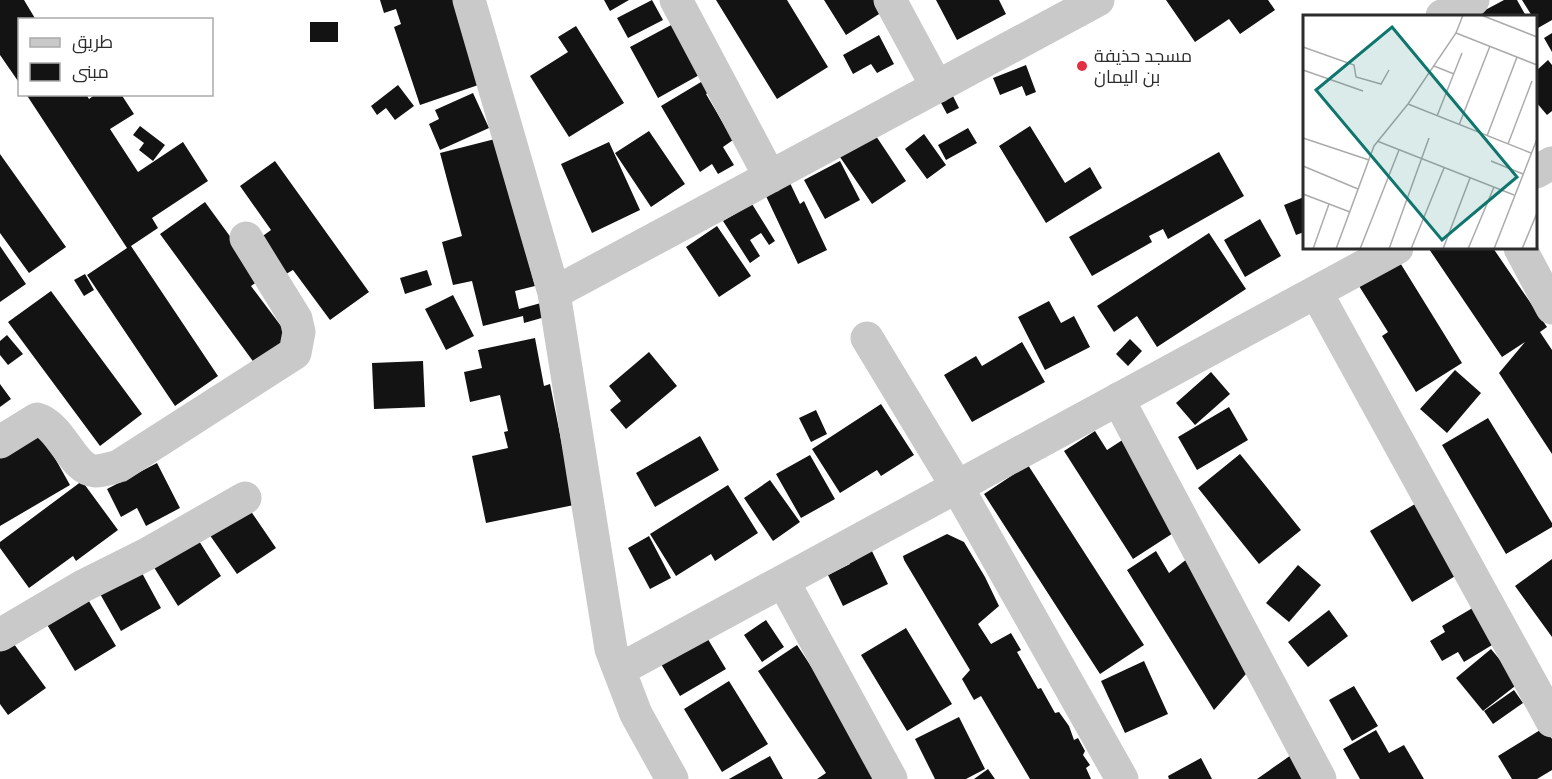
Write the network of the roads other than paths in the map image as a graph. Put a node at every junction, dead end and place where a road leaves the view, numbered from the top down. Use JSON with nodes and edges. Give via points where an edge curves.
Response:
{"nodes":[{"id":1,"x":470,"y":0,"type":"edge"},
{"id":2,"x":676,"y":0,"type":"edge"},
{"id":3,"x":890,"y":0,"type":"edge"},
{"id":4,"x":1098,"y":0,"type":"edge"},
{"id":5,"x":1473,"y":0,"type":"edge"},
{"id":6,"x":1444,"y":15,"type":"edge"},
{"id":7,"x":937,"y":87,"type":"junction"},
{"id":8,"x":1552,"y":164,"type":"edge"},
{"id":9,"x":1537,"y":172,"type":"edge"},
{"id":10,"x":770,"y":177,"type":"junction"},
{"id":11,"x":246,"y":238,"type":"dead end"},
{"id":12,"x":1395,"y":249,"type":"edge"},
{"id":13,"x":1521,"y":249,"type":"edge"},
{"id":14,"x":1316,"y":292,"type":"junction"},
{"id":15,"x":554,"y":293,"type":"junction"},
{"id":16,"x":1552,"y":309,"type":"edge"},
{"id":17,"x":867,"y":338,"type":"dead end"},
{"id":18,"x":1119,"y":399,"type":"junction"},
{"id":19,"x":0,"y":442,"type":"edge"},
{"id":20,"x":956,"y":485,"type":"junction"},
{"id":21,"x":245,"y":498,"type":"dead end"},
{"id":22,"x":783,"y":581,"type":"junction"},
{"id":23,"x":0,"y":636,"type":"edge"},
{"id":24,"x":619,"y":670,"type":"junction"},
{"id":25,"x":1552,"y":721,"type":"edge"},
{"id":26,"x":672,"y":779,"type":"edge"},
{"id":27,"x":891,"y":779,"type":"edge"},
{"id":28,"x":1122,"y":779,"type":"edge"},
{"id":29,"x":1320,"y":779,"type":"edge"}],
"edges":[{"from":1,"to":15,"type":"street"},
{"from":2,"to":10,"type":"street"},
{"from":3,"to":7,"type":"street"},
{"from":4,"to":7,"type":"street"},
{"from":5,"to":6,"type":"street"},
{"from":7,"to":10,"type":"street"},
{"from":8,"to":9,"type":"street"},
{"from":10,"to":15,"type":"street"},
{"from":11,"to":19,"type":"street","via":[[296,319],[299,332],[295,353],[119,466],[94,471],[82,466],[55,429],[37,419]]},
{"from":12,"to":14,"type":"street"},
{"from":13,"to":16,"type":"street"},
{"from":14,"to":18,"type":"street"},
{"from":14,"to":25,"type":"street"},
{"from":15,"to":24,"type":"street","via":[[611,649]]},
{"from":17,"to":20,"type":"street"},
{"from":18,"to":20,"type":"street"},
{"from":18,"to":29,"type":"street"},
{"from":20,"to":22,"type":"street"},
{"from":20,"to":28,"type":"street"},
{"from":21,"to":23,"type":"street"},
{"from":22,"to":24,"type":"street"},
{"from":22,"to":27,"type":"street"},
{"from":24,"to":26,"type":"street","via":[[636,714]]}]}
